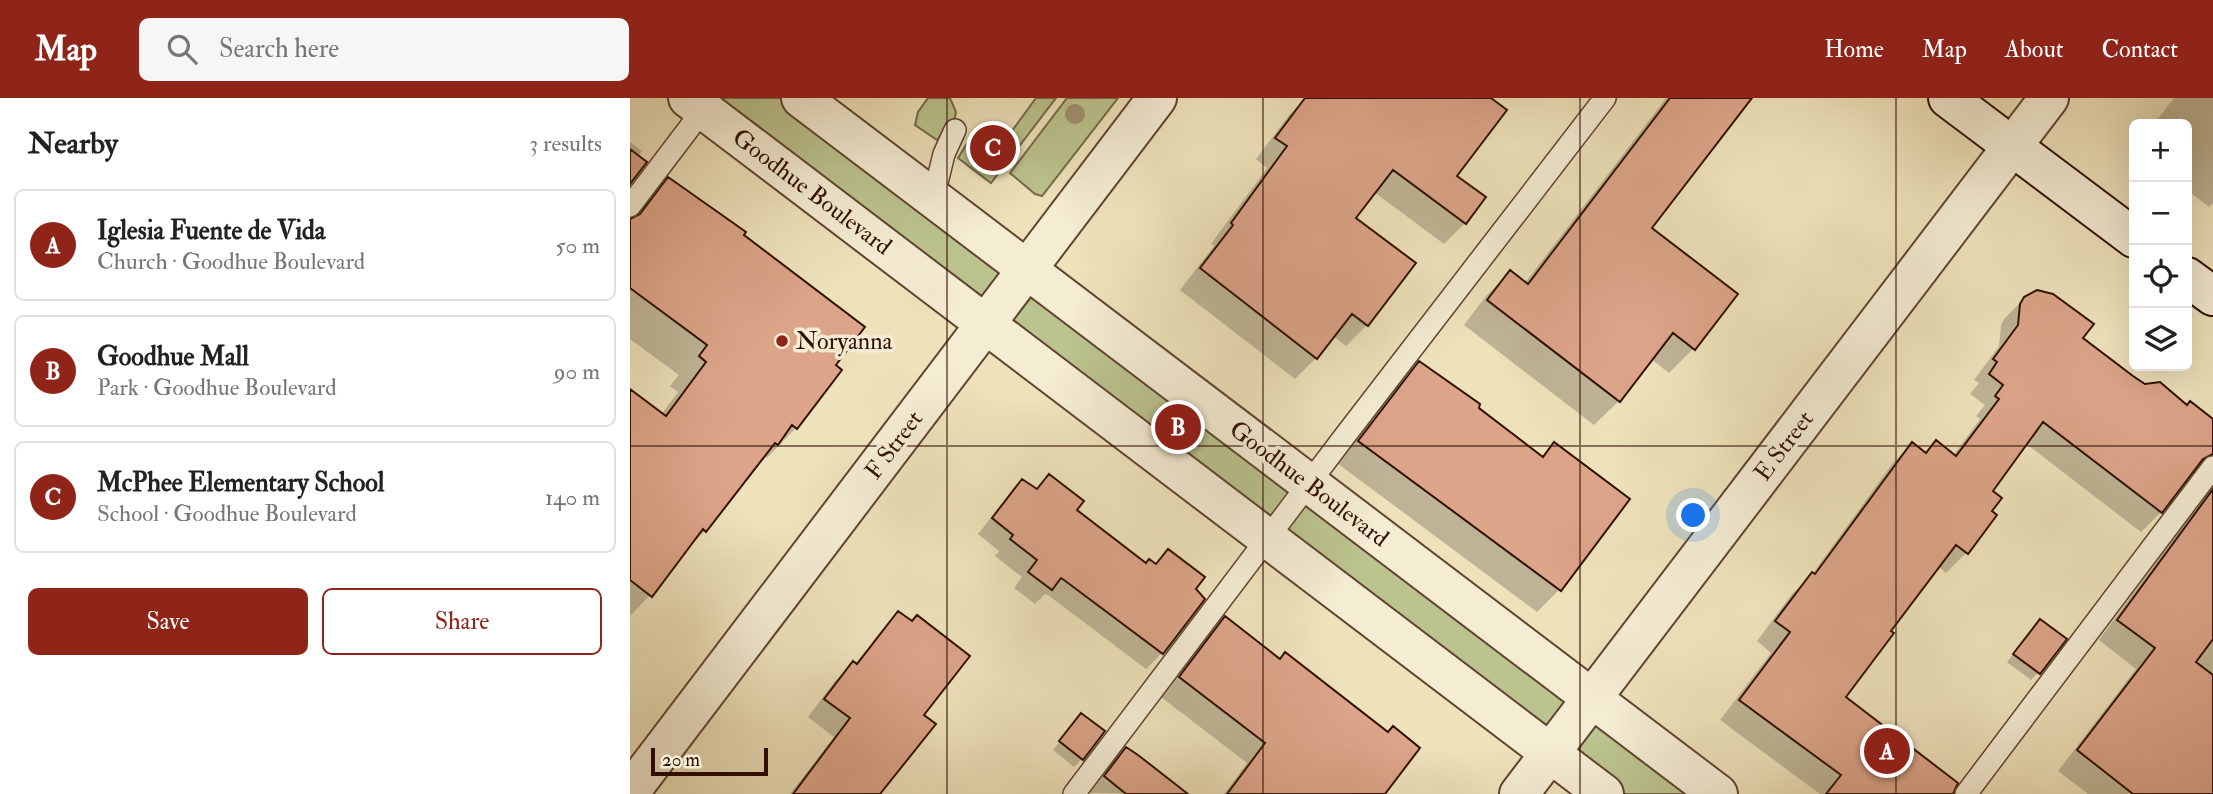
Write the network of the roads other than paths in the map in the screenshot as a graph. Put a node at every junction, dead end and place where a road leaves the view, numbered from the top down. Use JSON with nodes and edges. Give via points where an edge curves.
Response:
{"nodes":[{"id":1,"x":801,"y":98,"type":"edge"},
{"id":2,"x":1157,"y":98,"type":"edge"},
{"id":3,"x":1605,"y":98,"type":"edge"},
{"id":4,"x":1948,"y":98,"type":"edge"},
{"id":5,"x":2049,"y":98,"type":"edge"},
{"id":6,"x":701,"y":102,"type":"edge"},
{"id":7,"x":955,"y":130,"type":"dead end"},
{"id":8,"x":2012,"y":145,"type":"junction"},
{"id":9,"x":933,"y":199,"type":"junction"},
{"id":10,"x":630,"y":206,"type":"edge"},
{"id":11,"x":2129,"y":234,"type":"edge"},
{"id":12,"x":1027,"y":270,"type":"junction"},
{"id":13,"x":2192,"y":281,"type":"edge"},
{"id":14,"x":2213,"y":296,"type":"edge"},
{"id":15,"x":986,"y":323,"type":"junction"},
{"id":16,"x":2213,"y":467,"type":"edge"},
{"id":17,"x":1308,"y":484,"type":"junction"},
{"id":18,"x":1267,"y":538,"type":"junction"},
{"id":19,"x":1592,"y":698,"type":"junction"},
{"id":20,"x":1551,"y":752,"type":"junction"},
{"id":21,"x":630,"y":792,"type":"edge"},
{"id":22,"x":1074,"y":794,"type":"edge"},
{"id":23,"x":1519,"y":794,"type":"edge"},
{"id":24,"x":1604,"y":794,"type":"edge"},
{"id":25,"x":1718,"y":794,"type":"edge"},
{"id":26,"x":1966,"y":794,"type":"edge"}],
"edges":[{"from":1,"to":9,"type":"street","name":"Goodhue Boulevard"},
{"from":2,"to":12,"type":"street","name":"F Street"},
{"from":3,"to":17,"type":"lane"},
{"from":4,"to":8,"type":"street"},
{"from":5,"to":8,"type":"street","name":"E Street"},
{"from":6,"to":10,"type":"lane"},
{"from":6,"to":15,"type":"street","name":"Goodhue Boulevard"},
{"from":7,"to":9,"type":"lane"},
{"from":8,"to":11,"type":"street"},
{"from":8,"to":19,"type":"street","name":"E Street"},
{"from":9,"to":12,"type":"street","name":"Goodhue Boulevard"},
{"from":12,"to":15,"type":"street","name":"F Street"},
{"from":12,"to":17,"type":"street","name":"Goodhue Boulevard"},
{"from":13,"to":14,"type":"street"},
{"from":15,"to":18,"type":"street","name":"Goodhue Boulevard"},
{"from":15,"to":21,"type":"street","name":"F Street"},
{"from":16,"to":26,"type":"lane"},
{"from":17,"to":18,"type":"lane"},
{"from":17,"to":19,"type":"street","name":"Goodhue Boulevard"},
{"from":18,"to":20,"type":"street","name":"Goodhue Boulevard"},
{"from":18,"to":22,"type":"lane"},
{"from":19,"to":20,"type":"street","name":"E Street"},
{"from":19,"to":25,"type":"street","name":"Goodhue Boulevard"},
{"from":20,"to":23,"type":"street","name":"E Street"},
{"from":20,"to":24,"type":"street","name":"Goodhue Boulevard"}]}
